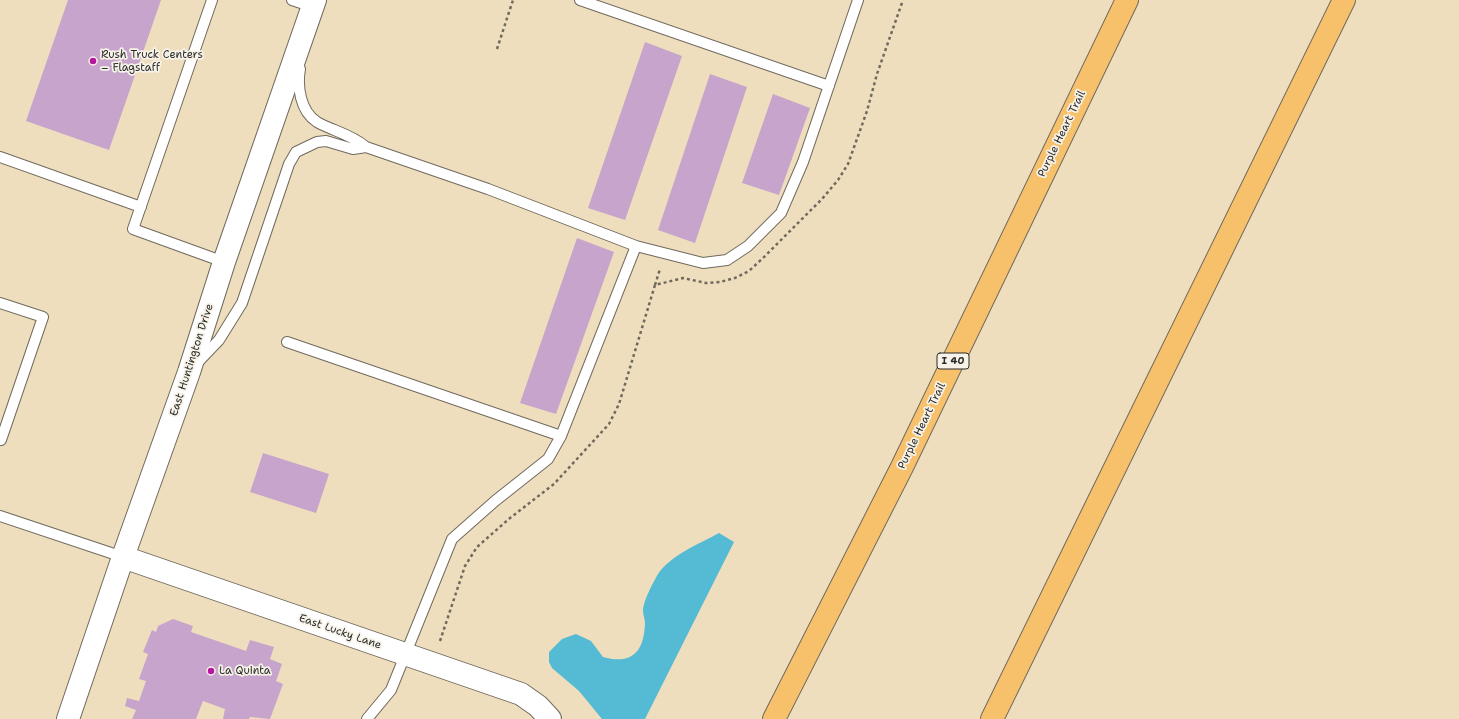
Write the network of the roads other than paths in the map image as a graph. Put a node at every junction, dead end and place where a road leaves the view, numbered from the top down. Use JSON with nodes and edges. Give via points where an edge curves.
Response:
{"nodes":[{"id":1,"x":212,"y":0,"type":"edge"},
{"id":2,"x":292,"y":0,"type":"edge"},
{"id":3,"x":580,"y":0,"type":"edge"},
{"id":4,"x":858,"y":0,"type":"edge"},
{"id":5,"x":1127,"y":0,"type":"edge"},
{"id":6,"x":1344,"y":0,"type":"edge"},
{"id":7,"x":314,"y":4,"type":"edge"},
{"id":8,"x":830,"y":86,"type":"junction"},
{"id":9,"x":366,"y":147,"type":"junction"},
{"id":10,"x":0,"y":157,"type":"edge"},
{"id":11,"x":141,"y":208,"type":"junction"},
{"id":12,"x":636,"y":246,"type":"junction"},
{"id":13,"x":224,"y":262,"type":"junction"},
{"id":14,"x":0,"y":302,"type":"edge"},
{"id":15,"x":288,"y":342,"type":"dead end"},
{"id":16,"x":189,"y":372,"type":"junction"},
{"id":17,"x":561,"y":436,"type":"junction"},
{"id":18,"x":2,"y":440,"type":"dead end"},
{"id":19,"x":0,"y":516,"type":"edge"},
{"id":20,"x":122,"y":557,"type":"junction"},
{"id":21,"x":406,"y":655,"type":"junction"},
{"id":22,"x":68,"y":719,"type":"edge"},
{"id":23,"x":367,"y":719,"type":"edge"},
{"id":24,"x":550,"y":719,"type":"edge"},
{"id":25,"x":774,"y":719,"type":"edge"},
{"id":26,"x":992,"y":719,"type":"edge"}],
"edges":[{"from":1,"to":11,"type":"lane"},
{"from":2,"to":7,"type":"lane"},
{"from":3,"to":8,"type":"lane"},
{"from":4,"to":8,"type":"lane"},
{"from":5,"to":25,"type":"highway","name":"Purple Heart Trail","number":"I 40","via":[[902,467]]},
{"from":6,"to":26,"type":"highway"},
{"from":7,"to":9,"type":"lane","via":[[298,78],[301,100],[316,121],[356,139]]},
{"from":7,"to":13,"type":"street","name":"East Huntington Drive"},
{"from":8,"to":12,"type":"lane","via":[[803,162],[780,213],[748,246],[727,260],[703,263]]},
{"from":9,"to":12,"type":"lane","via":[[488,189]]},
{"from":9,"to":16,"type":"lane","via":[[353,149],[326,141],[317,142],[296,152],[287,170],[242,303],[219,340]]},
{"from":10,"to":11,"type":"lane"},
{"from":11,"to":13,"type":"lane","via":[[133,229]]},
{"from":12,"to":17,"type":"lane"},
{"from":13,"to":16,"type":"street","name":"East Huntington Drive"},
{"from":14,"to":18,"type":"lane","via":[[43,317]]},
{"from":15,"to":17,"type":"lane"},
{"from":16,"to":20,"type":"street","name":"East Huntington Drive"},
{"from":17,"to":21,"type":"lane","via":[[548,459],[452,539]]},
{"from":19,"to":20,"type":"lane"},
{"from":20,"to":21,"type":"street","name":"East Lucky Lane"},
{"from":20,"to":22,"type":"street","name":"East Huntington Drive"},
{"from":21,"to":23,"type":"lane","via":[[391,690]]},
{"from":21,"to":24,"type":"street","name":"East Lucky Lane","via":[[521,694],[538,706]]}]}
